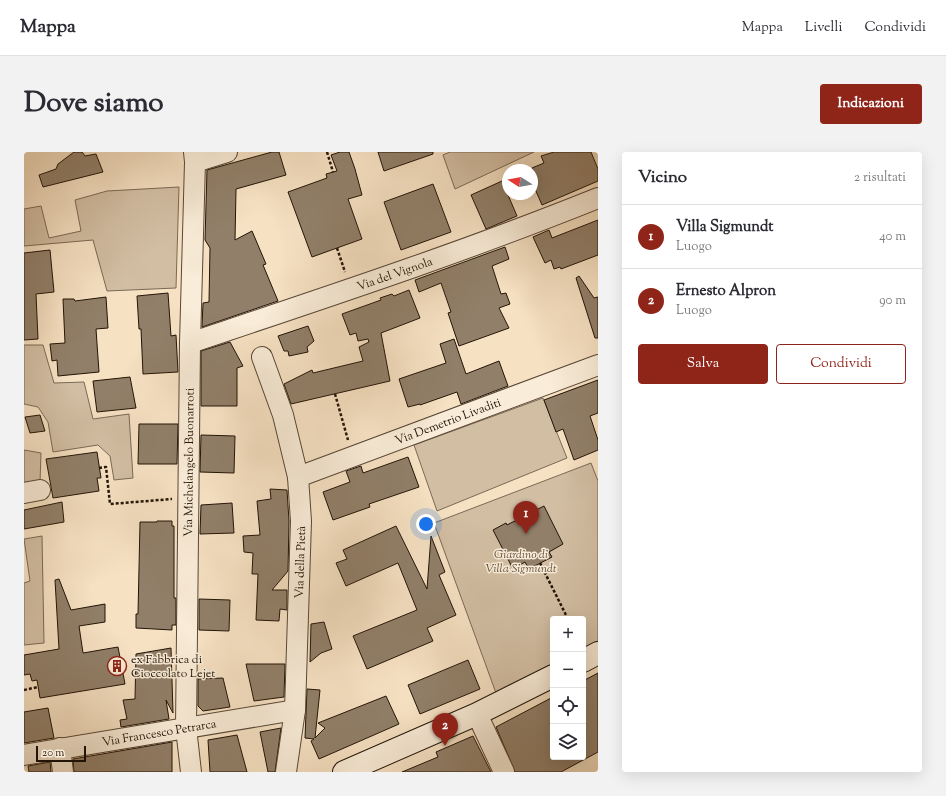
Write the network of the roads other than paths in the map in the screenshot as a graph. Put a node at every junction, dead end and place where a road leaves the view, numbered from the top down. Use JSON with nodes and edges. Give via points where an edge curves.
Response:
{"nodes":[{"id":1,"x":227,"y":152,"type":"edge"},
{"id":2,"x":195,"y":157,"type":"edge"},
{"id":3,"x":598,"y":198,"type":"edge"},
{"id":4,"x":190,"y":343,"type":"junction"},
{"id":5,"x":262,"y":357,"type":"dead end"},
{"id":6,"x":598,"y":365,"type":"edge"},
{"id":7,"x":298,"y":477,"type":"junction"},
{"id":8,"x":598,"y":653,"type":"edge"},
{"id":9,"x":586,"y":659,"type":"edge"},
{"id":10,"x":550,"y":678,"type":"edge"},
{"id":11,"x":295,"y":710,"type":"junction"},
{"id":12,"x":477,"y":714,"type":"junction"},
{"id":13,"x":186,"y":728,"type":"junction"},
{"id":14,"x":60,"y":748,"type":"junction"},
{"id":15,"x":24,"y":755,"type":"edge"},
{"id":16,"x":63,"y":772,"type":"edge"},
{"id":17,"x":192,"y":772,"type":"edge"},
{"id":18,"x":286,"y":772,"type":"edge"},
{"id":19,"x":344,"y":772,"type":"edge"},
{"id":20,"x":504,"y":772,"type":"edge"}],
"edges":[{"from":1,"to":2,"type":"street"},
{"from":2,"to":4,"type":"street","name":"Via Michelangelo Buonarroti"},
{"from":3,"to":4,"type":"street","name":"Via del Vignola","via":[[518,230]]},
{"from":4,"to":13,"type":"street","name":"Via Michelangelo Buonarroti"},
{"from":5,"to":7,"type":"street","name":"Via della Pietà","via":[[283,415]]},
{"from":6,"to":7,"type":"street","name":"Via Demetrio Livaditi"},
{"from":7,"to":11,"type":"street","name":"Via della Pietà","via":[[301,521]]},
{"from":8,"to":9,"type":"main road"},
{"from":10,"to":12,"type":"main road"},
{"from":11,"to":13,"type":"street","name":"Via Francesco Petrarca"},
{"from":11,"to":18,"type":"street","name":"Via della Pietà"},
{"from":12,"to":19,"type":"main road"},
{"from":12,"to":20,"type":"street"},
{"from":13,"to":14,"type":"street","name":"Via Francesco Petrarca"},
{"from":13,"to":17,"type":"street","name":"Via Michelangelo Buonarroti"},
{"from":14,"to":15,"type":"street","name":"Via Francesco Petrarca"},
{"from":14,"to":16,"type":"street"}]}
